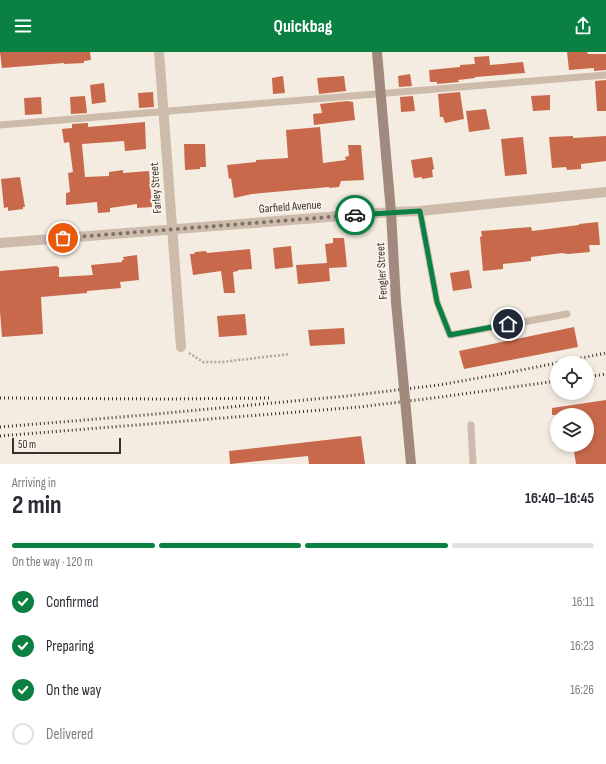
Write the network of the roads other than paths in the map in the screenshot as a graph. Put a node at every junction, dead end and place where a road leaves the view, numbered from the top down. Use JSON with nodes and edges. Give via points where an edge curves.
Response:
{"nodes":[{"id":1,"x":159,"y":52,"type":"edge"},
{"id":2,"x":377,"y":52,"type":"edge"},
{"id":3,"x":606,"y":75,"type":"edge"},
{"id":4,"x":380,"y":94,"type":"junction"},
{"id":5,"x":164,"y":112,"type":"junction"},
{"id":6,"x":0,"y":125,"type":"edge"},
{"id":7,"x":606,"y":192,"type":"edge"},
{"id":8,"x":420,"y":211,"type":"junction"},
{"id":9,"x":391,"y":212,"type":"junction"},
{"id":10,"x":172,"y":229,"type":"junction"},
{"id":11,"x":0,"y":243,"type":"edge"},
{"id":12,"x":567,"y":314,"type":"dead end"},
{"id":13,"x":181,"y":347,"type":"road end"},
{"id":14,"x":470,"y":425,"type":"dead end"},
{"id":15,"x":411,"y":464,"type":"edge"},
{"id":16,"x":472,"y":464,"type":"edge"}],
"edges":[{"from":1,"to":5,"type":"street","name":"Farley Street"},
{"from":2,"to":4,"type":"main road","name":"Fengler Street"},
{"from":3,"to":4,"type":"lane"},
{"from":4,"to":5,"type":"lane"},
{"from":4,"to":9,"type":"main road","name":"Fengler Street"},
{"from":5,"to":6,"type":"lane"},
{"from":5,"to":10,"type":"street","name":"Farley Street"},
{"from":7,"to":8,"type":"street","name":"Garfield Avenue"},
{"from":8,"to":9,"type":"street","name":"Garfield Avenue"},
{"from":8,"to":12,"type":"lane","via":[[437,302],[450,335]]},
{"from":9,"to":10,"type":"street","name":"Garfield Avenue"},
{"from":9,"to":15,"type":"main road","name":"Fengler Street","bridge":true,"via":[[396,302]]},
{"from":10,"to":11,"type":"street","name":"Garfield Avenue"},
{"from":10,"to":13,"type":"street","name":"Farley Street"},
{"from":14,"to":16,"type":"lane"}]}
